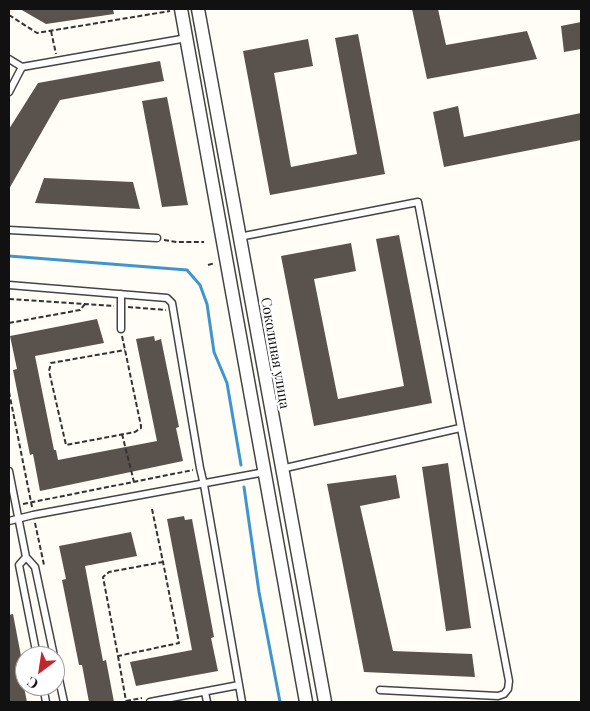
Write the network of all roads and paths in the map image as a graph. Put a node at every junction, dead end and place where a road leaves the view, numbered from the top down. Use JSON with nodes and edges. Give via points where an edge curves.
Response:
{"nodes":[{"id":1,"x":198,"y":9,"type":"edge"},
{"id":2,"x":176,"y":10,"type":"edge"},
{"id":3,"x":9,"y":15,"type":"edge"},
{"id":4,"x":51,"y":31,"type":"junction"},
{"id":5,"x":202,"y":35,"type":"junction"},
{"id":6,"x":187,"y":38,"type":"junction"},
{"id":7,"x":9,"y":59,"type":"edge"},
{"id":8,"x":58,"y":61,"type":"junction"},
{"id":9,"x":22,"y":67,"type":"junction"},
{"id":10,"x":9,"y":92,"type":"edge"},
{"id":11,"x":9,"y":230,"type":"edge"},
{"id":12,"x":238,"y":237,"type":"junction"},
{"id":13,"x":157,"y":238,"type":"joint"},
{"id":14,"x":204,"y":242,"type":"dead end"},
{"id":15,"x":219,"y":263,"type":"dead end"},
{"id":16,"x":208,"y":265,"type":"dead end"},
{"id":17,"x":9,"y":285,"type":"edge"},
{"id":18,"x":121,"y":294,"type":"junction"},
{"id":19,"x":9,"y":299,"type":"edge"},
{"id":20,"x":85,"y":304,"type":"junction"},
{"id":21,"x":121,"y":307,"type":"junction"},
{"id":22,"x":173,"y":311,"type":"junction"},
{"id":23,"x":9,"y":323,"type":"edge"},
{"id":24,"x":121,"y":329,"type":"joint"},
{"id":25,"x":125,"y":350,"type":"junction"},
{"id":26,"x":9,"y":392,"type":"edge"},
{"id":27,"x":460,"y":428,"type":"junction"},
{"id":28,"x":122,"y":434,"type":"junction"},
{"id":29,"x":200,"y":468,"type":"junction"},
{"id":30,"x":281,"y":469,"type":"junction"},
{"id":31,"x":9,"y":471,"type":"edge"},
{"id":32,"x":265,"y":472,"type":"junction"},
{"id":33,"x":134,"y":482,"type":"junction"},
{"id":34,"x":204,"y":485,"type":"junction"},
{"id":35,"x":31,"y":503,"type":"junction"},
{"id":36,"x":17,"y":506,"type":"junction"},
{"id":37,"x":152,"y":509,"type":"dead end"},
{"id":38,"x":33,"y":515,"type":"junction"},
{"id":39,"x":19,"y":520,"type":"junction"},
{"id":40,"x":9,"y":522,"type":"edge"},
{"id":41,"x":26,"y":557,"type":"junction"},
{"id":42,"x":163,"y":562,"type":"junction"},
{"id":43,"x":35,"y":646,"type":"edge"},
{"id":44,"x":52,"y":646,"type":"edge"},
{"id":45,"x":118,"y":656,"type":"junction"},
{"id":46,"x":239,"y":685,"type":"junction"},
{"id":47,"x":380,"y":690,"type":"dead end"},
{"id":48,"x":205,"y":692,"type":"junction"},
{"id":49,"x":148,"y":700,"type":"edge"},
{"id":50,"x":176,"y":700,"type":"edge"},
{"id":51,"x":127,"y":702,"type":"edge"},
{"id":52,"x":207,"y":702,"type":"edge"},
{"id":53,"x":242,"y":702,"type":"edge"},
{"id":54,"x":306,"y":702,"type":"edge"},
{"id":55,"x":325,"y":702,"type":"edge"}],
"edges":[{"from":1,"to":5,"type":"street","name":"Соколиная улица"},
{"from":2,"to":4,"type":"path"},
{"from":2,"to":6,"type":"street"},
{"from":3,"to":4,"type":"path","via":[[37,33]]},
{"from":4,"to":8,"type":"path"},
{"from":5,"to":6,"type":"street"},
{"from":5,"to":12,"type":"street","name":"Соколиная улица"},
{"from":6,"to":8,"type":"lane"},
{"from":6,"to":32,"type":"street"},
{"from":7,"to":9,"type":"lane"},
{"from":8,"to":9,"type":"lane"},
{"from":9,"to":10,"type":"lane"},
{"from":11,"to":13,"type":"lane"},
{"from":12,"to":27,"type":"lane","via":[[418,202]]},
{"from":12,"to":30,"type":"street","name":"Соколиная улица"},
{"from":13,"to":14,"type":"path"},
{"from":15,"to":16,"type":"path"},
{"from":17,"to":18,"type":"lane"},
{"from":18,"to":21,"type":"lane"},
{"from":18,"to":22,"type":"lane","via":[[166,298]]},
{"from":19,"to":20,"type":"path"},
{"from":20,"to":21,"type":"path"},
{"from":20,"to":23,"type":"path","via":[[80,310]]},
{"from":21,"to":22,"type":"path"},
{"from":21,"to":24,"type":"lane"},
{"from":22,"to":29,"type":"lane"},
{"from":24,"to":25,"type":"path"},
{"from":25,"to":28,"type":"path","via":[[141,426],[136,432]]},
{"from":25,"to":28,"type":"path","via":[[51,363],[49,366],[66,445]]},
{"from":26,"to":35,"type":"path"},
{"from":27,"to":30,"type":"lane"},
{"from":27,"to":47,"type":"lane","via":[[508,689],[498,696]]},
{"from":28,"to":33,"type":"path"},
{"from":29,"to":33,"type":"path"},
{"from":29,"to":34,"type":"lane"},
{"from":30,"to":32,"type":"street"},
{"from":30,"to":55,"type":"street","name":"Соколиная улица"},
{"from":31,"to":36,"type":"lane"},
{"from":32,"to":34,"type":"lane"},
{"from":32,"to":54,"type":"street"},
{"from":33,"to":35,"type":"path"},
{"from":34,"to":38,"type":"lane"},
{"from":34,"to":46,"type":"lane"},
{"from":35,"to":36,"type":"path"},
{"from":35,"to":38,"type":"path"},
{"from":36,"to":39,"type":"lane"},
{"from":37,"to":42,"type":"path"},
{"from":38,"to":39,"type":"lane"},
{"from":39,"to":40,"type":"lane"},
{"from":39,"to":41,"type":"lane"},
{"from":41,"to":43,"type":"lane","via":[[19,565]]},
{"from":41,"to":44,"type":"lane","via":[[36,567]]},
{"from":42,"to":45,"type":"path","via":[[109,572],[102,577]]},
{"from":42,"to":45,"type":"path","via":[[179,643]]},
{"from":45,"to":51,"type":"path"},
{"from":46,"to":48,"type":"lane"},
{"from":46,"to":53,"type":"lane"},
{"from":48,"to":50,"type":"lane"},
{"from":48,"to":52,"type":"lane"},
{"from":49,"to":50,"type":"lane"},
{"from":49,"to":51,"type":"path"}]}
